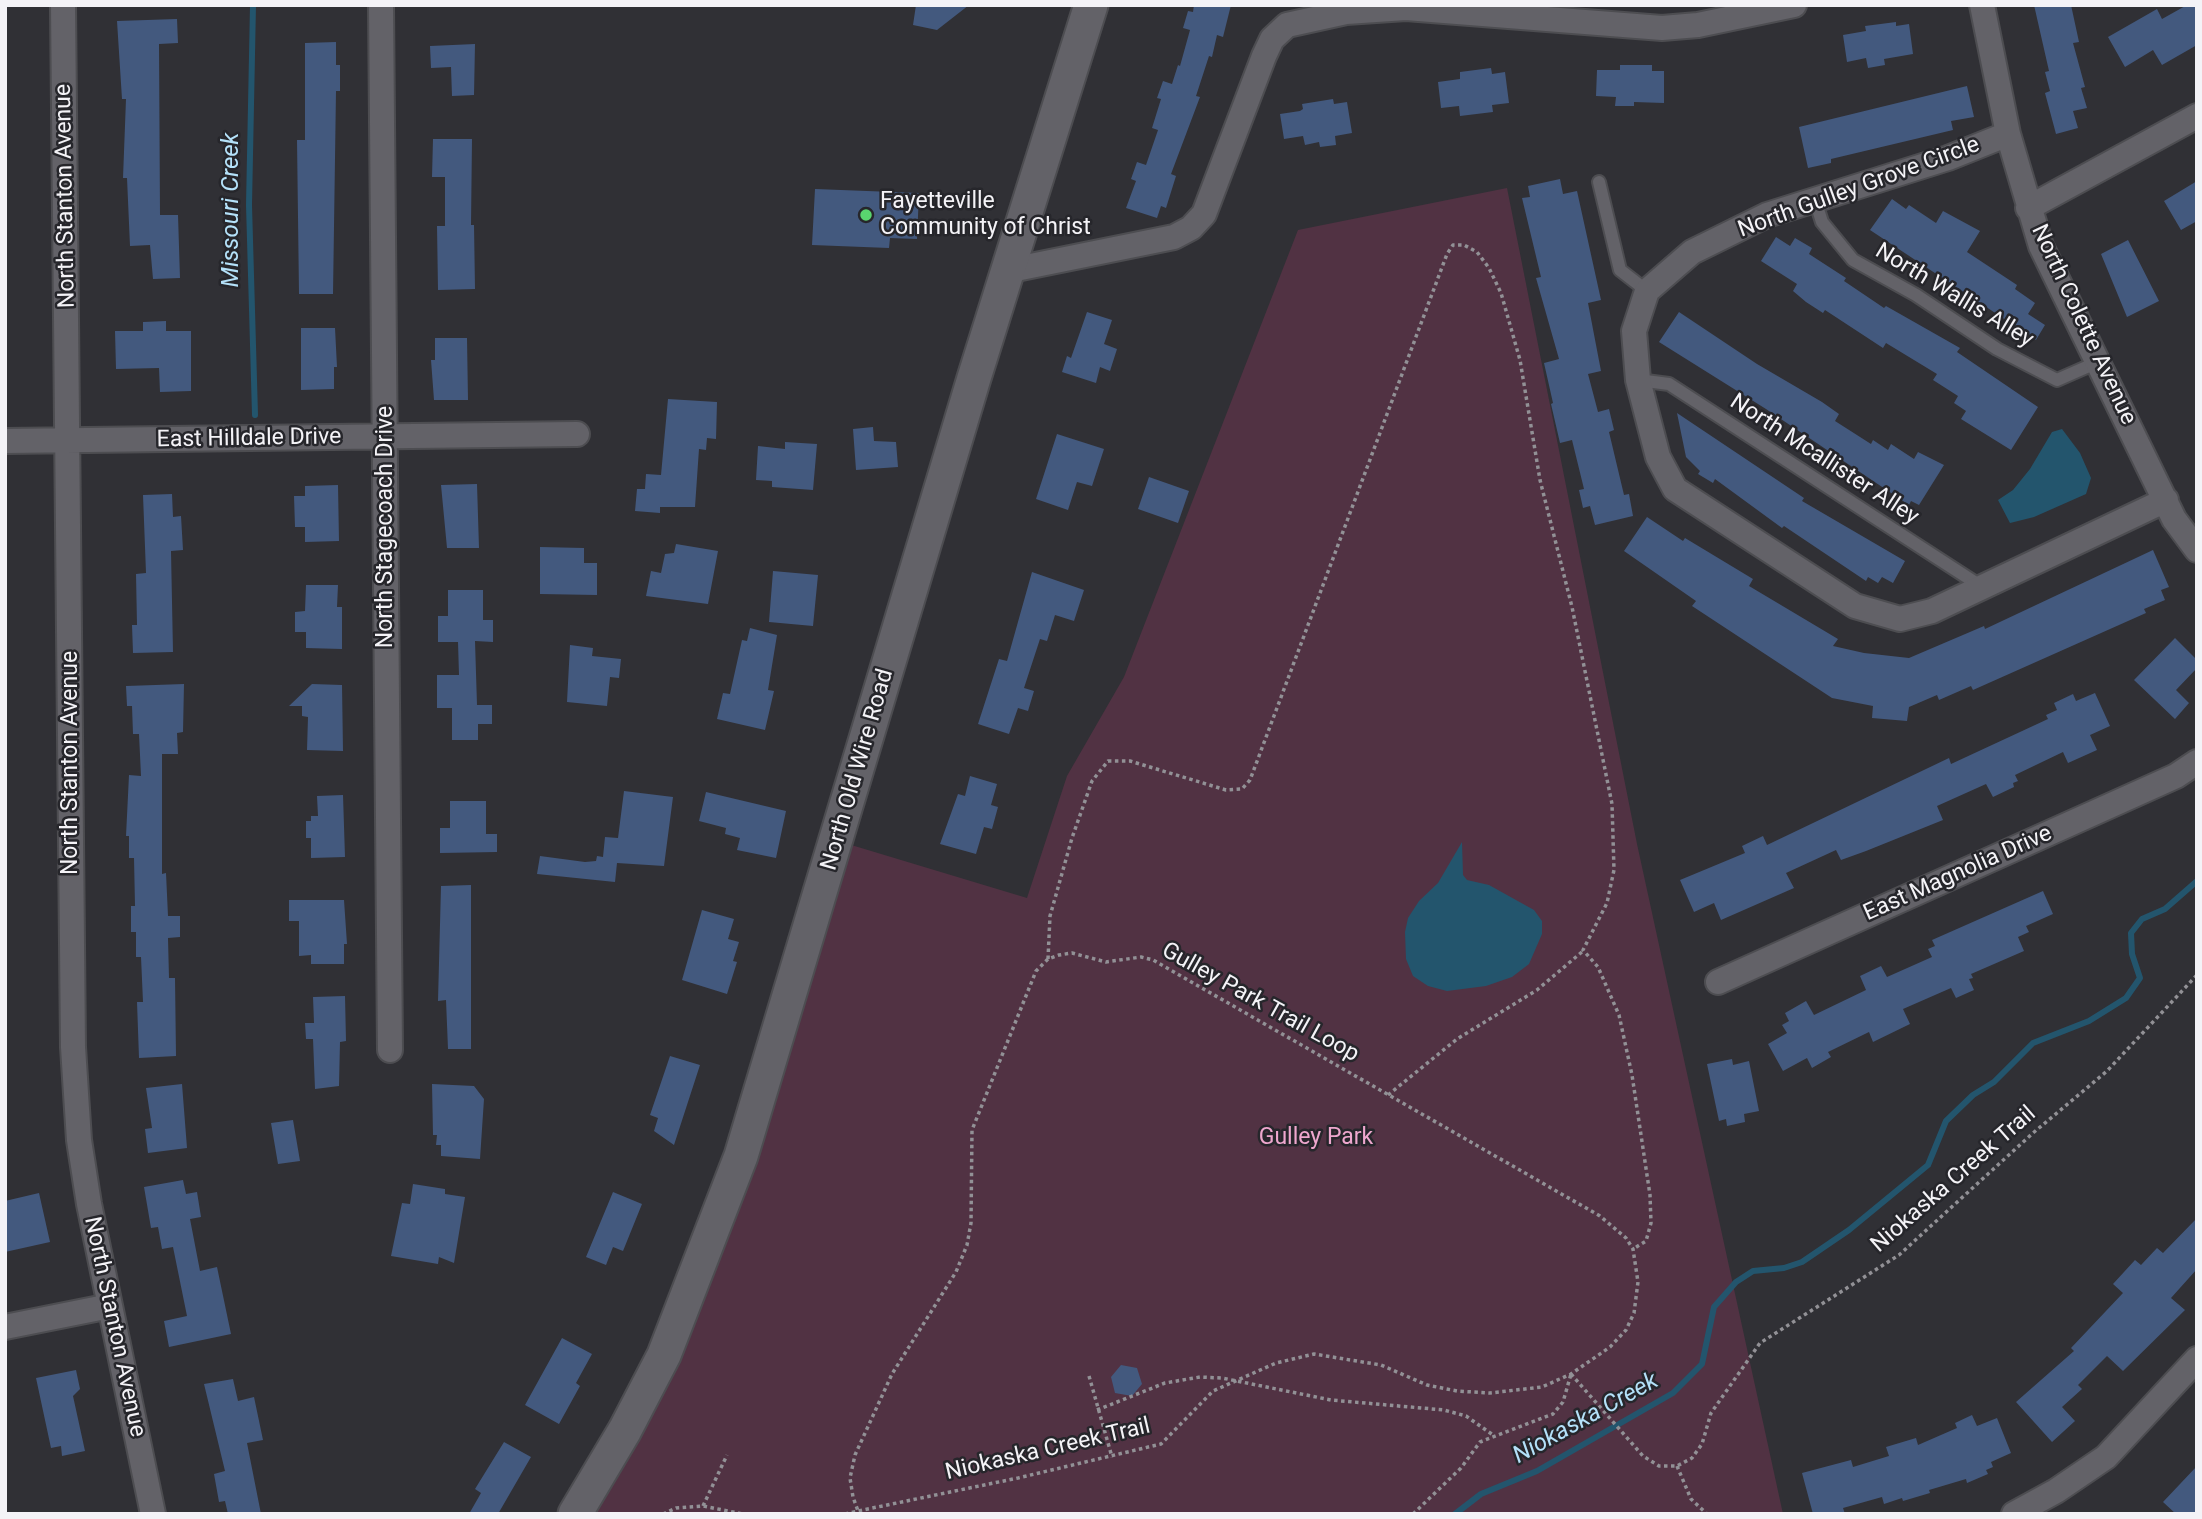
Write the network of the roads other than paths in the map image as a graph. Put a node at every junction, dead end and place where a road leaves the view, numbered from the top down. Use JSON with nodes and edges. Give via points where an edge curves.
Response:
{"nodes":[{"id":1,"x":63,"y":5,"type":"edge"},
{"id":2,"x":381,"y":5,"type":"edge"},
{"id":3,"x":1091,"y":5,"type":"edge"},
{"id":4,"x":1794,"y":5,"type":"edge"},
{"id":5,"x":1982,"y":5,"type":"edge"},
{"id":6,"x":2197,"y":116,"type":"edge"},
{"id":7,"x":2008,"y":134,"type":"junction"},
{"id":8,"x":1599,"y":182,"type":"dead end"},
{"id":9,"x":1815,"y":200,"type":"junction"},
{"id":10,"x":2028,"y":208,"type":"junction"},
{"id":11,"x":1006,"y":271,"type":"junction"},
{"id":12,"x":1647,"y":291,"type":"junction"},
{"id":13,"x":2098,"y":362,"type":"junction"},
{"id":14,"x":1638,"y":380,"type":"junction"},
{"id":15,"x":577,"y":434,"type":"dead end"},
{"id":16,"x":385,"y":438,"type":"junction"},
{"id":17,"x":5,"y":441,"type":"edge"},
{"id":18,"x":69,"y":442,"type":"junction"},
{"id":19,"x":2165,"y":500,"type":"junction"},
{"id":20,"x":2197,"y":550,"type":"edge"},
{"id":21,"x":1982,"y":587,"type":"junction"},
{"id":22,"x":2197,"y":762,"type":"edge"},
{"id":23,"x":1718,"y":982,"type":"dead end"},
{"id":24,"x":390,"y":1050,"type":"dead end"},
{"id":25,"x":110,"y":1306,"type":"junction"},
{"id":26,"x":5,"y":1327,"type":"edge"},
{"id":27,"x":2197,"y":1359,"type":"edge"},
{"id":28,"x":153,"y":1514,"type":"edge"},
{"id":29,"x":575,"y":1514,"type":"edge"},
{"id":30,"x":2014,"y":1514,"type":"edge"}],
"edges":[{"from":1,"to":18,"type":"street","name":"North Stanton Avenue"},
{"from":2,"to":16,"type":"street","name":"North Stagecoach Drive"},
{"from":3,"to":11,"type":"street","name":"North Old Wire Road"},
{"from":4,"to":11,"type":"street","via":[[1662,28],[1406,8],[1346,12],[1287,25],[1272,39],[1204,214],[1191,228],[1174,237]]},
{"from":5,"to":7,"type":"street","name":"North Colette Avenue"},
{"from":6,"to":10,"type":"street"},
{"from":7,"to":9,"type":"street","name":"North Gulley Grove Circle"},
{"from":7,"to":10,"type":"street","name":"North Colette Avenue"},
{"from":8,"to":12,"type":"lane","via":[[1620,270]]},
{"from":9,"to":12,"type":"street","name":"North Gulley Grove Circle","via":[[1767,215],[1692,252]]},
{"from":9,"to":13,"type":"lane","name":"North Wallis Alley","via":[[1822,222],[1853,260],[1997,349],[2057,380]]},
{"from":10,"to":13,"type":"street","name":"North Colette Avenue","via":[[2041,246]]},
{"from":11,"to":29,"type":"street","name":"North Old Wire Road","via":[[741,1156],[664,1355]]},
{"from":12,"to":14,"type":"street","via":[[1634,331]]},
{"from":13,"to":19,"type":"street","name":"North Colette Avenue"},
{"from":14,"to":21,"type":"lane","name":"North Mcallister Alley","via":[[1669,384]]},
{"from":14,"to":21,"type":"street","via":[[1658,457],[1675,489],[1855,606],[1900,619],[1932,611]]},
{"from":15,"to":16,"type":"street","name":"East Hilldale Drive"},
{"from":16,"to":18,"type":"street","name":"East Hilldale Drive"},
{"from":16,"to":24,"type":"street","name":"North Stagecoach Drive"},
{"from":17,"to":18,"type":"street","name":"East Hilldale Drive"},
{"from":18,"to":25,"type":"street","name":"North Stanton Avenue","via":[[73,1047],[79,1139]]},
{"from":19,"to":20,"type":"street","name":"North Colette Avenue"},
{"from":19,"to":21,"type":"street"},
{"from":22,"to":23,"type":"street","name":"East Magnolia Drive","via":[[2176,776]]},
{"from":25,"to":26,"type":"street"},
{"from":25,"to":28,"type":"street","name":"North Stanton Avenue"},
{"from":27,"to":30,"type":"street","via":[[2106,1457]]}]}
